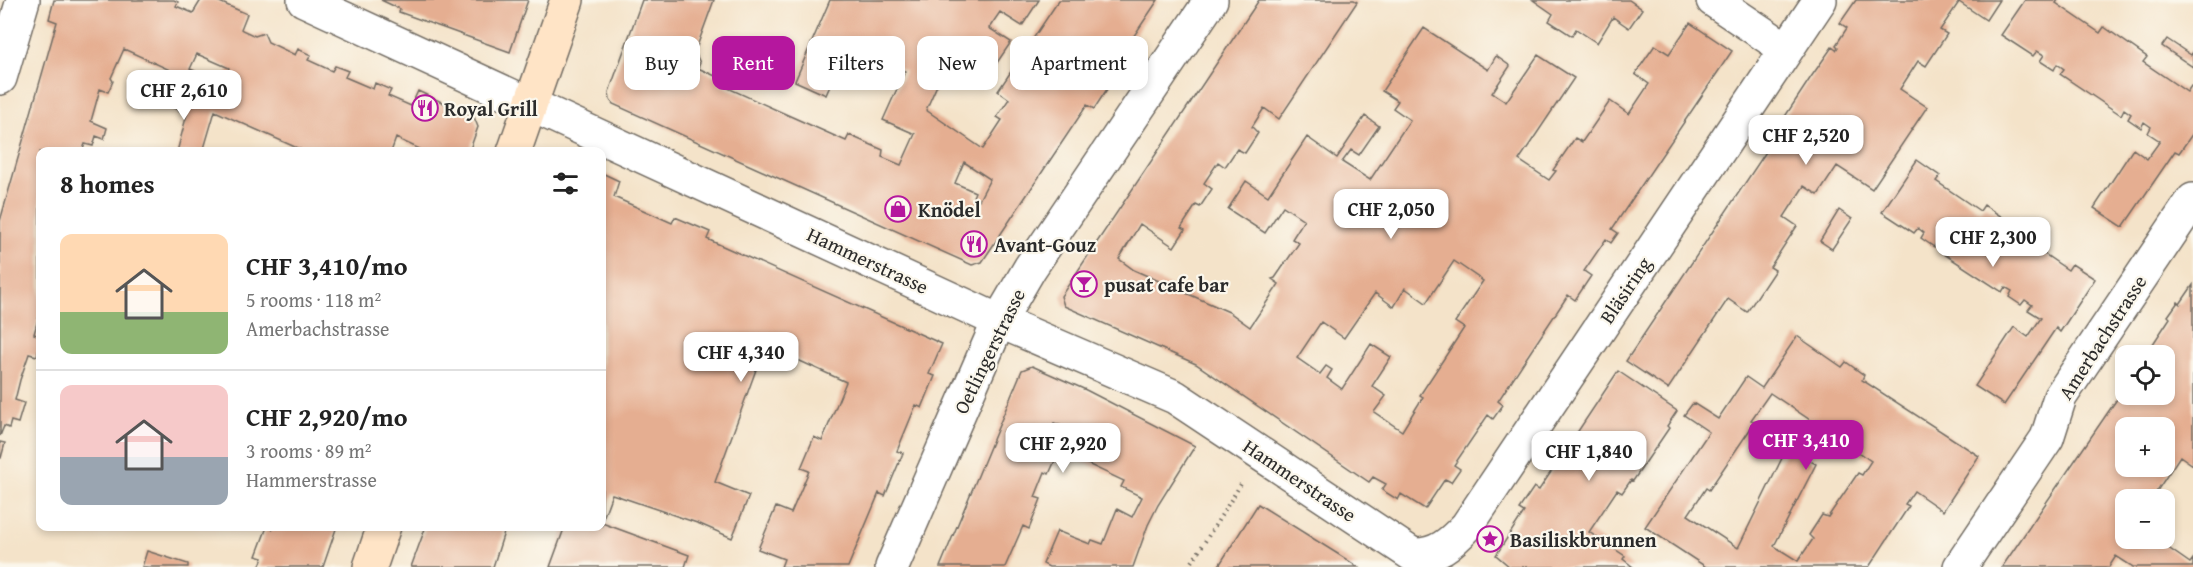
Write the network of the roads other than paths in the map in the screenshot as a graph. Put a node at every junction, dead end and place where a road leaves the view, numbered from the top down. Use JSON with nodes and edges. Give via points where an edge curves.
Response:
{"nodes":[{"id":1,"x":23,"y":0,"type":"edge"},
{"id":2,"x":304,"y":0,"type":"edge"},
{"id":3,"x":567,"y":0,"type":"edge"},
{"id":4,"x":1211,"y":0,"type":"edge"},
{"id":5,"x":1713,"y":0,"type":"edge"},
{"id":6,"x":1820,"y":0,"type":"edge"},
{"id":7,"x":1786,"y":49,"type":"junction"},
{"id":8,"x":0,"y":78,"type":"edge"},
{"id":9,"x":530,"y":104,"type":"junction"},
{"id":10,"x":516,"y":147,"type":"edge"},
{"id":11,"x":2193,"y":200,"type":"edge"},
{"id":12,"x":999,"y":321,"type":"junction"},
{"id":13,"x":382,"y":531,"type":"edge"},
{"id":14,"x":1413,"y":555,"type":"joint"},
{"id":15,"x":370,"y":567,"type":"edge"},
{"id":16,"x":892,"y":567,"type":"edge"},
{"id":17,"x":1960,"y":567,"type":"edge"}],
"edges":[{"from":1,"to":8,"type":"street"},
{"from":2,"to":9,"type":"street","name":"Hammerstrasse"},
{"from":3,"to":9,"type":"main road"},
{"from":4,"to":12,"type":"street","name":"Oetlingerstrasse","via":[[1030,268]]},
{"from":5,"to":7,"type":"street"},
{"from":6,"to":7,"type":"street","name":"Bläsiring"},
{"from":7,"to":14,"type":"street","name":"Bläsiring","via":[[1467,526],[1440,550],[1426,556]]},
{"from":9,"to":10,"type":"main road"},
{"from":9,"to":12,"type":"street","name":"Hammerstrasse"},
{"from":11,"to":17,"type":"street","name":"Amerbachstrasse","via":[[2060,397],[2047,438]]},
{"from":12,"to":14,"type":"street","name":"Hammerstrasse","via":[[1175,397]]},
{"from":12,"to":16,"type":"street","name":"Oetlingerstrasse"},
{"from":13,"to":15,"type":"main road"}]}
